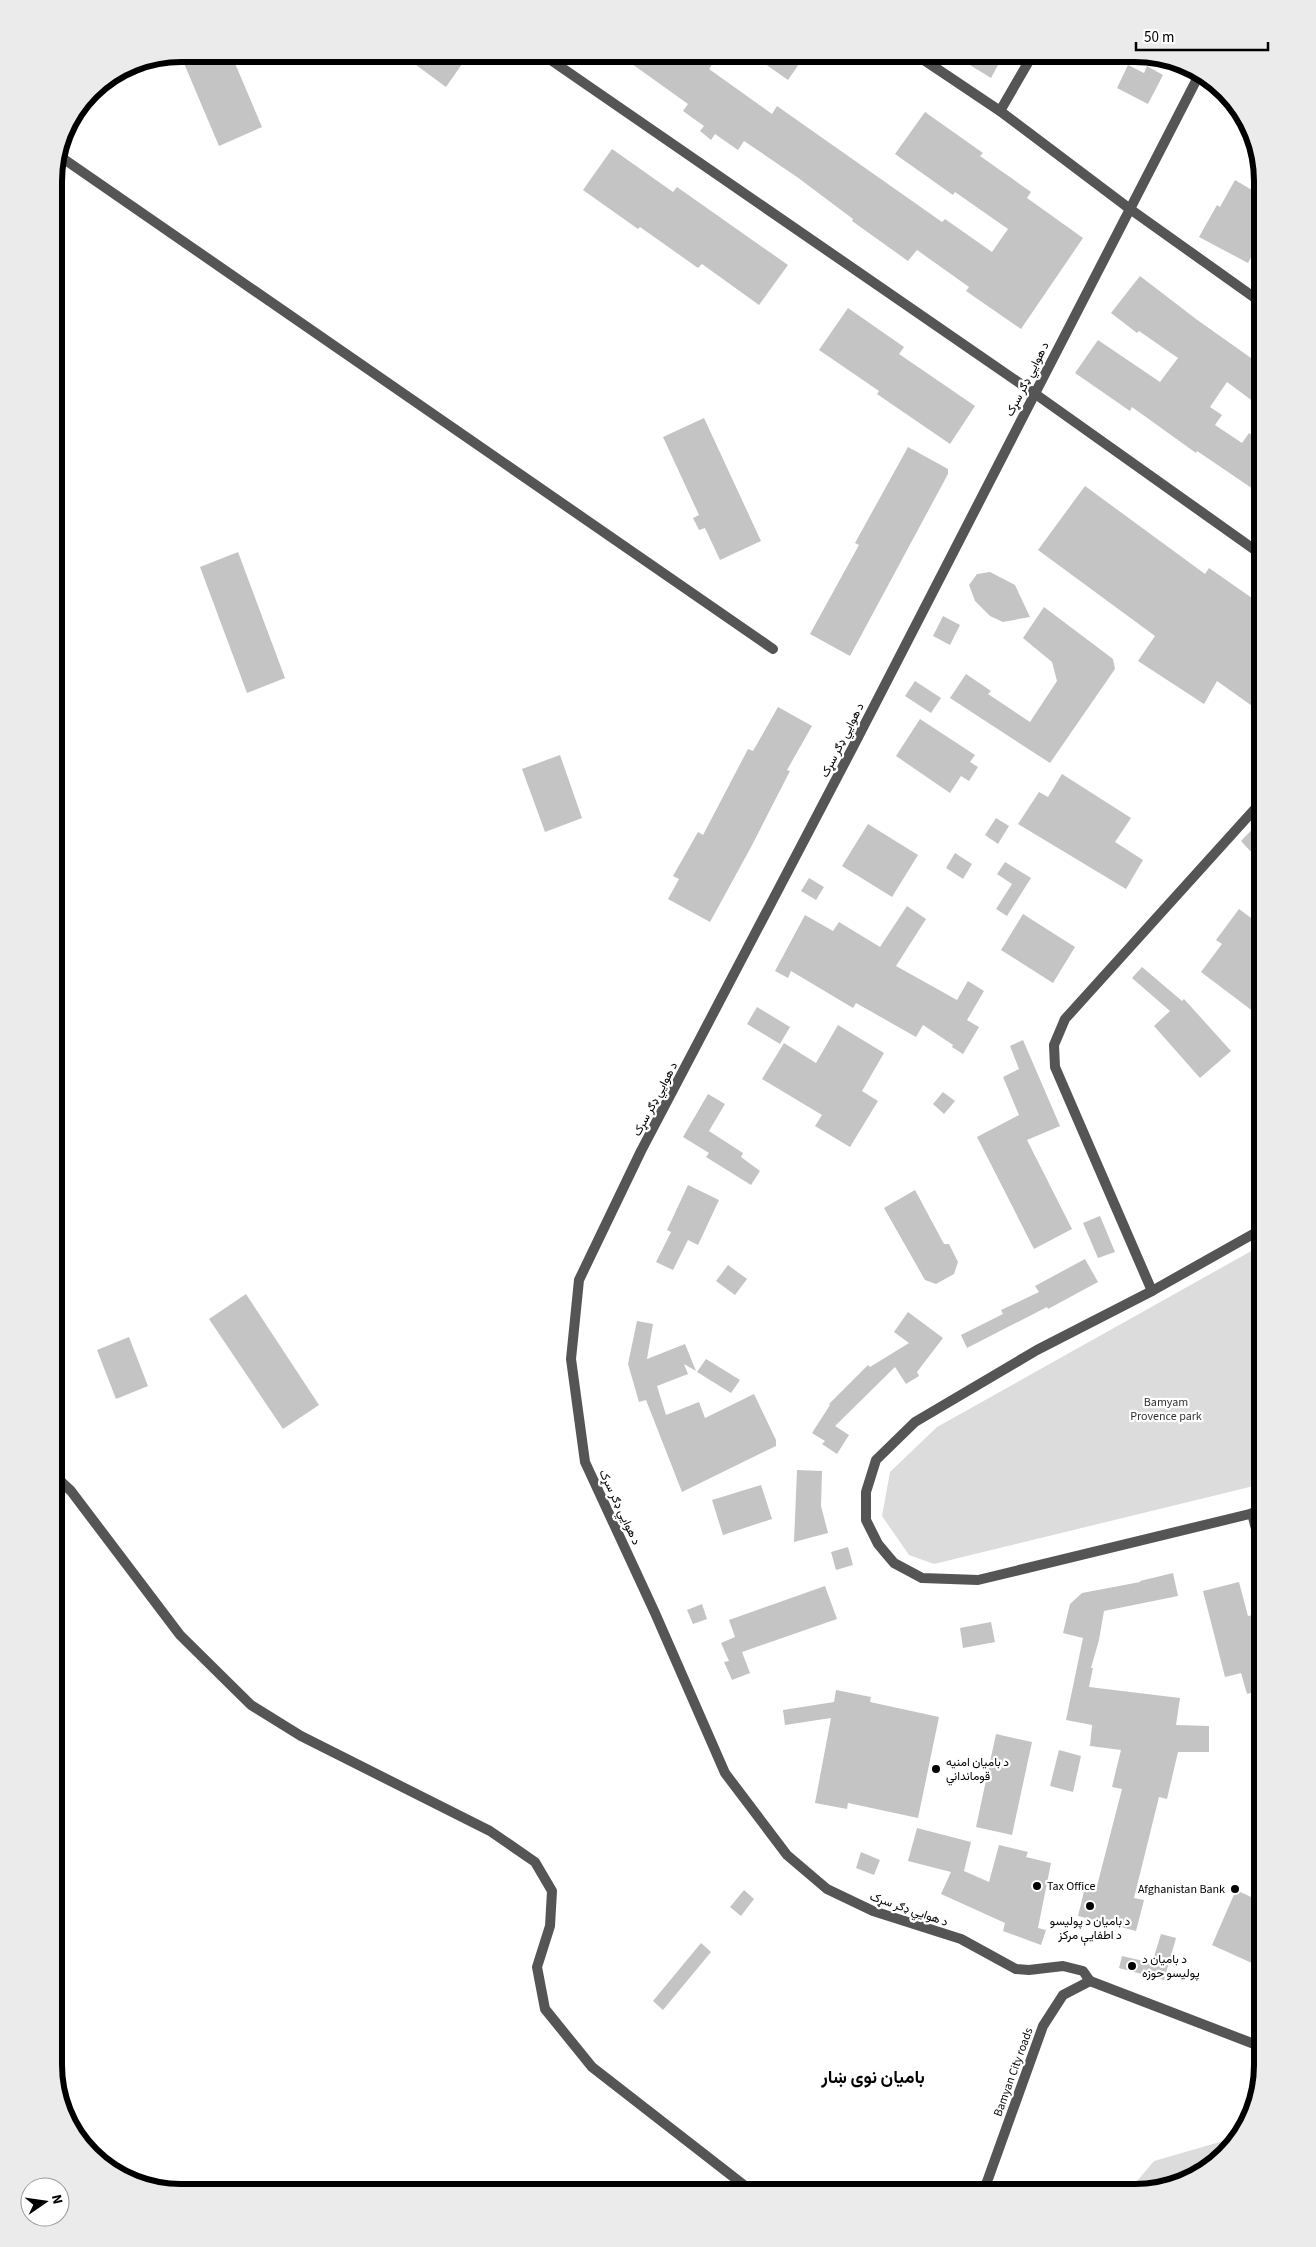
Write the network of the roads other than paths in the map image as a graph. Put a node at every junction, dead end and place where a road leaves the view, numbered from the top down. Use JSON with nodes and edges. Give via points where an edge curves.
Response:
{"nodes":[{"id":1,"x":554,"y":62,"type":"edge"},
{"id":2,"x":928,"y":63,"type":"edge"},
{"id":3,"x":1028,"y":63,"type":"edge"},
{"id":4,"x":1197,"y":81,"type":"edge"},
{"id":5,"x":1000,"y":111,"type":"junction"},
{"id":6,"x":65,"y":160,"type":"edge"},
{"id":7,"x":1130,"y":209,"type":"junction"},
{"id":8,"x":1253,"y":296,"type":"edge"},
{"id":9,"x":1034,"y":393,"type":"junction"},
{"id":10,"x":1254,"y":550,"type":"edge"},
{"id":11,"x":773,"y":650,"type":"dead end"},
{"id":12,"x":1254,"y":810,"type":"edge"},
{"id":13,"x":1254,"y":1234,"type":"edge"},
{"id":14,"x":1152,"y":1291,"type":"junction"},
{"id":15,"x":62,"y":1483,"type":"edge"},
{"id":16,"x":1254,"y":1513,"type":"edge"},
{"id":17,"x":1090,"y":1981,"type":"junction"},
{"id":18,"x":1254,"y":2043,"type":"edge"},
{"id":19,"x":742,"y":2184,"type":"edge"},
{"id":20,"x":986,"y":2184,"type":"edge"}],
"edges":[{"from":1,"to":9,"type":"street"},
{"from":2,"to":5,"type":"street"},
{"from":3,"to":5,"type":"street"},
{"from":4,"to":7,"type":"street","name":"د هوايي ډګر سړک"},
{"from":5,"to":7,"type":"street"},
{"from":6,"to":11,"type":"street"},
{"from":7,"to":8,"type":"street"},
{"from":7,"to":9,"type":"street","name":"د هوايي ډګر سړک"},
{"from":9,"to":10,"type":"street"},
{"from":9,"to":17,"type":"street","name":"د هوايي ډګر سړک","via":[[642,1151],[579,1280],[571,1359],[585,1462],[725,1773],[787,1855],[827,1889],[873,1911],[961,1939],[1016,1969],[1063,1966],[1083,1971]]},
{"from":12,"to":14,"type":"street","via":[[1065,1019],[1054,1046],[1054,1067]]},
{"from":13,"to":14,"type":"street"},
{"from":14,"to":16,"type":"street","via":[[1037,1350],[916,1422],[876,1460],[866,1492],[866,1520],[878,1544],[901,1567],[922,1578],[978,1580]]},
{"from":15,"to":19,"type":"street","via":[[180,1635],[251,1705],[301,1736],[490,1831],[535,1862],[552,1891],[550,1926],[536,1967],[545,2009],[592,2067]]},
{"from":17,"to":18,"type":"street"},
{"from":17,"to":20,"type":"street","name":"Bamyan City roads","via":[[1063,1995],[1043,2026]]}]}
